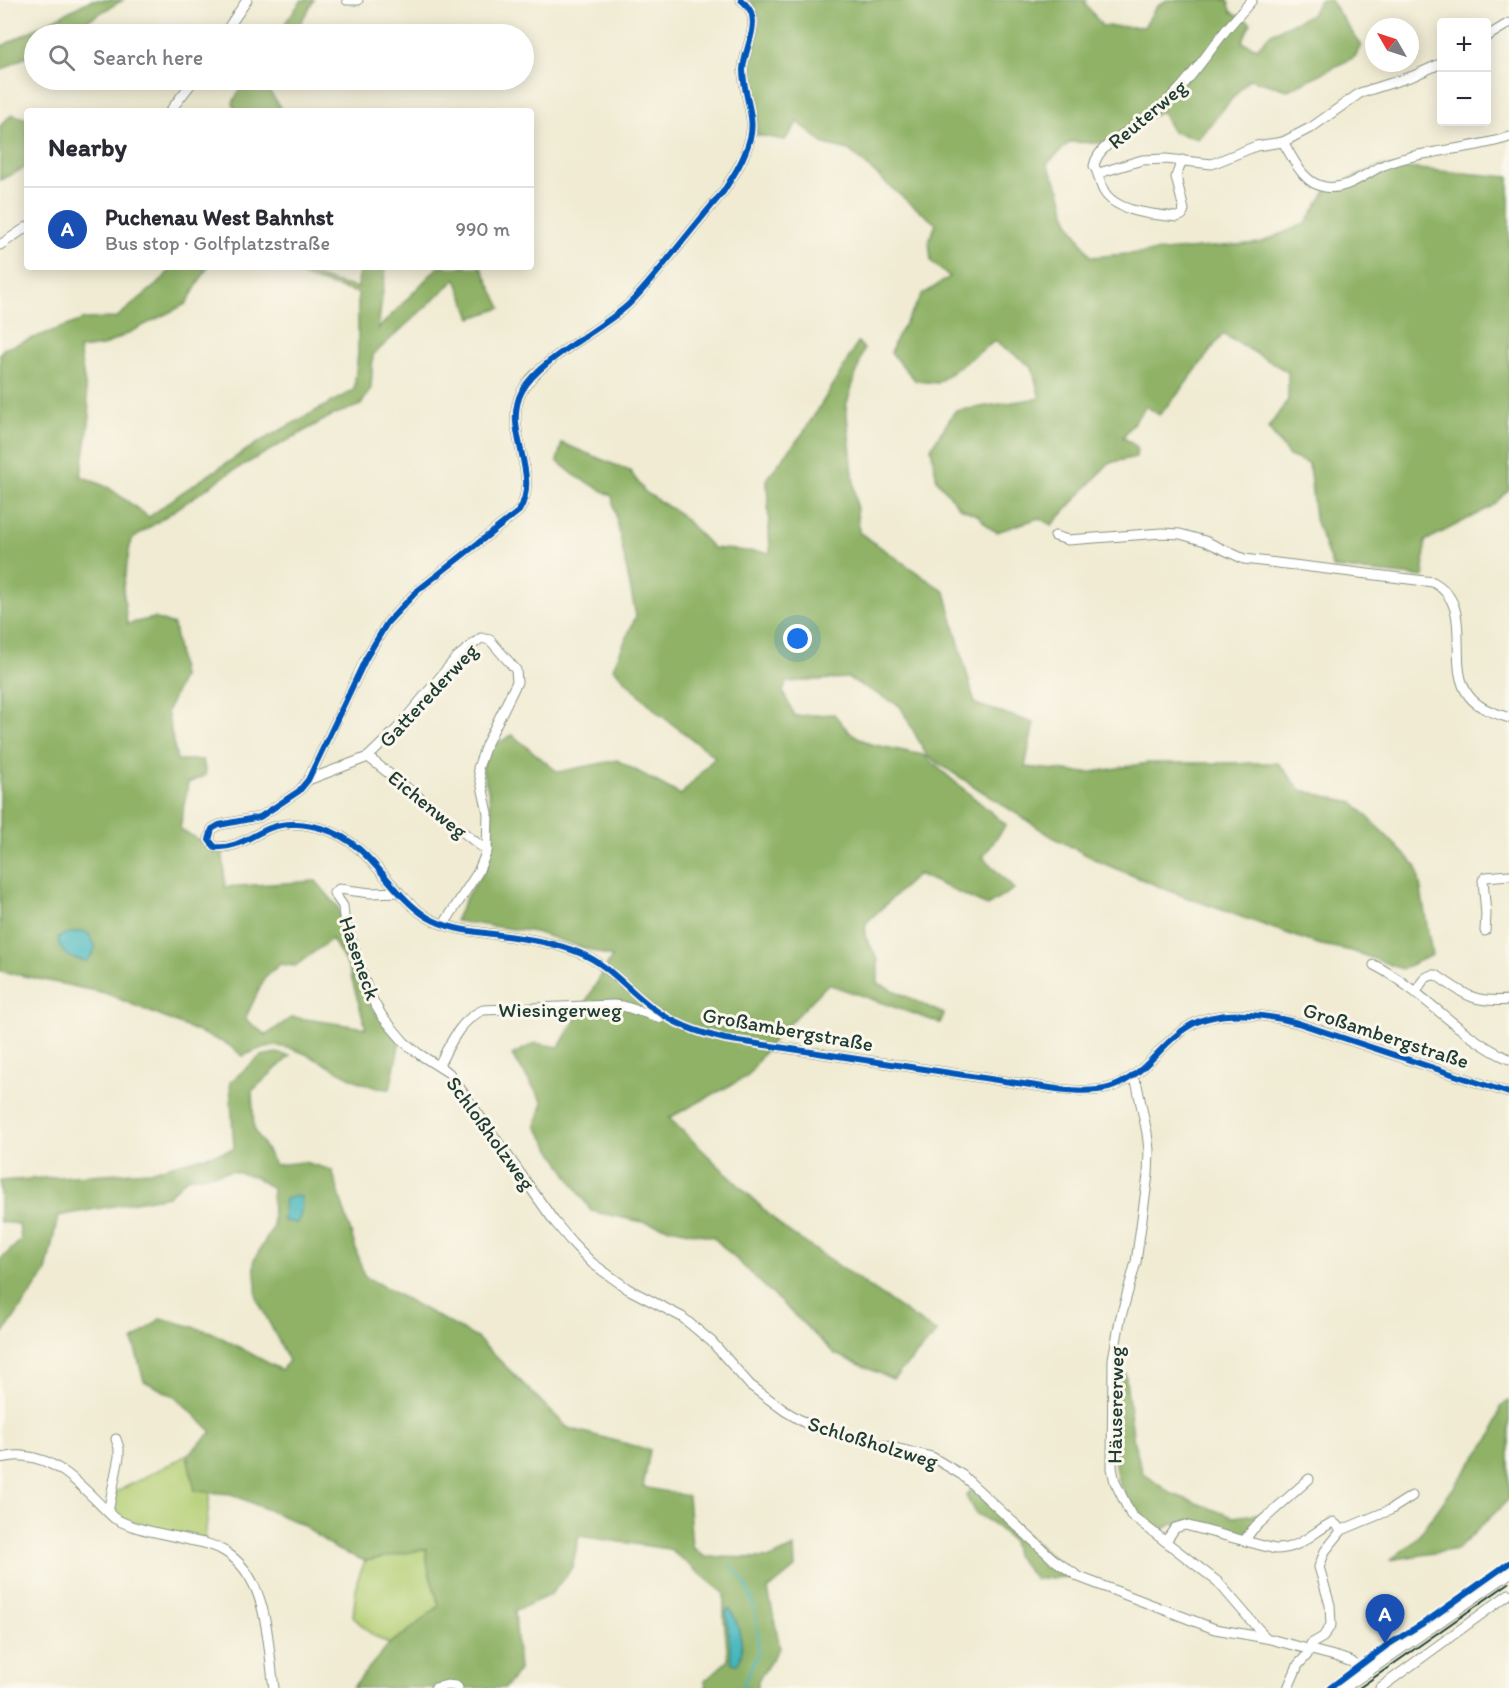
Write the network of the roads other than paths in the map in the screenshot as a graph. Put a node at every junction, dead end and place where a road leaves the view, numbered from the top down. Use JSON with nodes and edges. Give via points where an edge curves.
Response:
{"nodes":[{"id":1,"x":247,"y":0,"type":"edge"},
{"id":2,"x":347,"y":0,"type":"edge"},
{"id":3,"x":358,"y":0,"type":"edge"},
{"id":4,"x":741,"y":0,"type":"edge"},
{"id":5,"x":1252,"y":0,"type":"edge"},
{"id":6,"x":1509,"y":23,"type":"edge"},
{"id":7,"x":231,"y":24,"type":"edge"},
{"id":8,"x":1491,"y":34,"type":"edge"},
{"id":9,"x":1437,"y":65,"type":"edge"},
{"id":10,"x":186,"y":90,"type":"edge"},
{"id":11,"x":172,"y":108,"type":"edge"},
{"id":12,"x":1509,"y":137,"type":"edge"},
{"id":13,"x":1283,"y":142,"type":"junction"},
{"id":14,"x":1182,"y":160,"type":"junction"},
{"id":15,"x":1099,"y":173,"type":"junction"},
{"id":16,"x":24,"y":229,"type":"edge"},
{"id":17,"x":0,"y":245,"type":"edge"},
{"id":18,"x":1055,"y":536,"type":"dead end"},
{"id":19,"x":1509,"y":718,"type":"edge"},
{"id":20,"x":368,"y":757,"type":"junction"},
{"id":21,"x":308,"y":780,"type":"junction"},
{"id":22,"x":487,"y":851,"type":"junction"},
{"id":23,"x":1509,"y":875,"type":"edge"},
{"id":24,"x":399,"y":892,"type":"junction"},
{"id":25,"x":444,"y":924,"type":"junction"},
{"id":26,"x":1485,"y":931,"type":"dead end"},
{"id":27,"x":1374,"y":965,"type":"dead end"},
{"id":28,"x":1416,"y":992,"type":"junction"},
{"id":29,"x":1509,"y":1000,"type":"edge"},
{"id":30,"x":671,"y":1021,"type":"junction"},
{"id":31,"x":1509,"y":1059,"type":"edge"},
{"id":32,"x":439,"y":1065,"type":"junction"},
{"id":33,"x":1132,"y":1078,"type":"junction"},
{"id":34,"x":1509,"y":1093,"type":"edge"},
{"id":35,"x":116,"y":1439,"type":"dead end"},
{"id":36,"x":0,"y":1458,"type":"edge"},
{"id":37,"x":1309,"y":1479,"type":"dead end"},
{"id":38,"x":1413,"y":1496,"type":"dead end"},
{"id":39,"x":108,"y":1512,"type":"junction"},
{"id":40,"x":1342,"y":1530,"type":"junction"},
{"id":41,"x":1245,"y":1540,"type":"junction"},
{"id":42,"x":1166,"y":1541,"type":"junction"},
{"id":43,"x":1509,"y":1572,"type":"edge"},
{"id":44,"x":1509,"y":1594,"type":"edge"},
{"id":45,"x":1266,"y":1638,"type":"junction"},
{"id":46,"x":1309,"y":1650,"type":"junction"},
{"id":47,"x":1362,"y":1673,"type":"junction"},
{"id":48,"x":274,"y":1688,"type":"edge"},
{"id":49,"x":435,"y":1688,"type":"edge"},
{"id":50,"x":458,"y":1688,"type":"edge"},
{"id":51,"x":1288,"y":1688,"type":"edge"},
{"id":52,"x":1342,"y":1688,"type":"edge"},
{"id":53,"x":1380,"y":1688,"type":"edge"}],
"edges":[{"from":1,"to":7,"type":"street"},
{"from":2,"to":3,"type":"street"},
{"from":4,"to":21,"type":"street","name":"Großambergstraße","via":[[752,14],[753,28],[743,68],[751,136],[740,165],[723,192],[638,295],[539,370],[523,389],[515,425],[526,482],[519,511],[417,591],[387,623],[366,658]]},
{"from":5,"to":15,"type":"street","name":"Reuterweg","via":[[1177,93],[1099,156],[1094,166]]},
{"from":6,"to":8,"type":"street"},
{"from":9,"to":13,"type":"street","via":[[1360,93]]},
{"from":10,"to":11,"type":"street"},
{"from":12,"to":13,"type":"street","via":[[1412,156],[1345,185],[1328,188],[1307,178]]},
{"from":13,"to":14,"type":"street","via":[[1256,146],[1212,165]]},
{"from":14,"to":15,"type":"street","via":[[1142,160]]},
{"from":14,"to":15,"type":"street","via":[[1176,177],[1184,210],[1177,217],[1139,212],[1119,204],[1106,195]]},
{"from":16,"to":17,"type":"street"},
{"from":18,"to":19,"type":"street","via":[[1068,540],[1180,534],[1244,559],[1433,582],[1454,607],[1460,676],[1465,690],[1482,708]]},
{"from":20,"to":21,"type":"street","name":"Gatterederweg"},
{"from":20,"to":22,"type":"street","name":"Eichenweg"},
{"from":20,"to":22,"type":"street","name":"Gatterederweg","via":[[397,729],[456,658],[481,638],[490,640],[516,670],[517,682],[478,768],[488,813]]},
{"from":21,"to":24,"type":"street","name":"Großambergstraße","via":[[290,799],[260,817],[212,829],[209,840],[215,847],[229,847],[287,824],[325,829],[339,834],[364,854]]},
{"from":22,"to":25,"type":"street","name":"Gatterederweg"},
{"from":23,"to":26,"type":"street","via":[[1483,880]]},
{"from":24,"to":25,"type":"street","name":"Großambergstraße","via":[[425,916]]},
{"from":24,"to":32,"type":"street","name":"Haseneck","via":[[334,892],[343,906],[369,994],[382,1016],[405,1042]]},
{"from":25,"to":30,"type":"street","name":"Großambergstraße","via":[[582,954],[609,970]]},
{"from":27,"to":28,"type":"street"},
{"from":28,"to":29,"type":"street","via":[[1425,978],[1436,975],[1468,996],[1486,1001]]},
{"from":28,"to":31,"type":"street","via":[[1487,1047]]},
{"from":30,"to":32,"type":"street","name":"Wiesingerweg","via":[[614,1005],[483,1010],[463,1025]]},
{"from":30,"to":33,"type":"street","name":"Großambergstraße","via":[[701,1033],[747,1043],[1079,1092],[1104,1090]]},
{"from":32,"to":45,"type":"street","name":"Schloßholzweg","via":[[449,1072],[570,1240],[592,1263],[628,1289],[682,1317],[762,1396],[825,1431],[945,1463],[1053,1559],[1079,1577],[1215,1629]]},
{"from":33,"to":34,"type":"street","name":"Großambergstraße","via":[[1188,1026],[1205,1019],[1249,1014],[1298,1023]]},
{"from":33,"to":42,"type":"street","name":"Häusererweg","via":[[1137,1085],[1147,1134],[1148,1175],[1136,1262],[1113,1359],[1112,1468],[1131,1515]]},
{"from":35,"to":39,"type":"street","via":[[119,1457]]},
{"from":36,"to":39,"type":"street","via":[[21,1455],[55,1465]]},
{"from":37,"to":41,"type":"street"},
{"from":38,"to":40,"type":"street"},
{"from":39,"to":48,"type":"street","via":[[140,1530],[209,1544],[242,1566],[257,1588],[262,1607]]},
{"from":40,"to":41,"type":"street","via":[[1333,1522],[1303,1543],[1275,1550]]},
{"from":40,"to":46,"type":"street","via":[[1325,1551],[1319,1567],[1330,1605],[1331,1625]]},
{"from":41,"to":42,"type":"street","via":[[1185,1524],[1175,1528]]},
{"from":42,"to":45,"type":"street","name":"Häusererweg","via":[[1218,1582]]},
{"from":43,"to":47,"type":"main road"},
{"from":44,"to":53,"type":"street"},
{"from":45,"to":46,"type":"street","name":"Schloßholzweg"},
{"from":46,"to":47,"type":"street","name":"Schloßholzweg","via":[[1352,1662]]},
{"from":46,"to":51,"type":"street"},
{"from":47,"to":52,"type":"main road"},
{"from":49,"to":50,"type":"street"}]}
